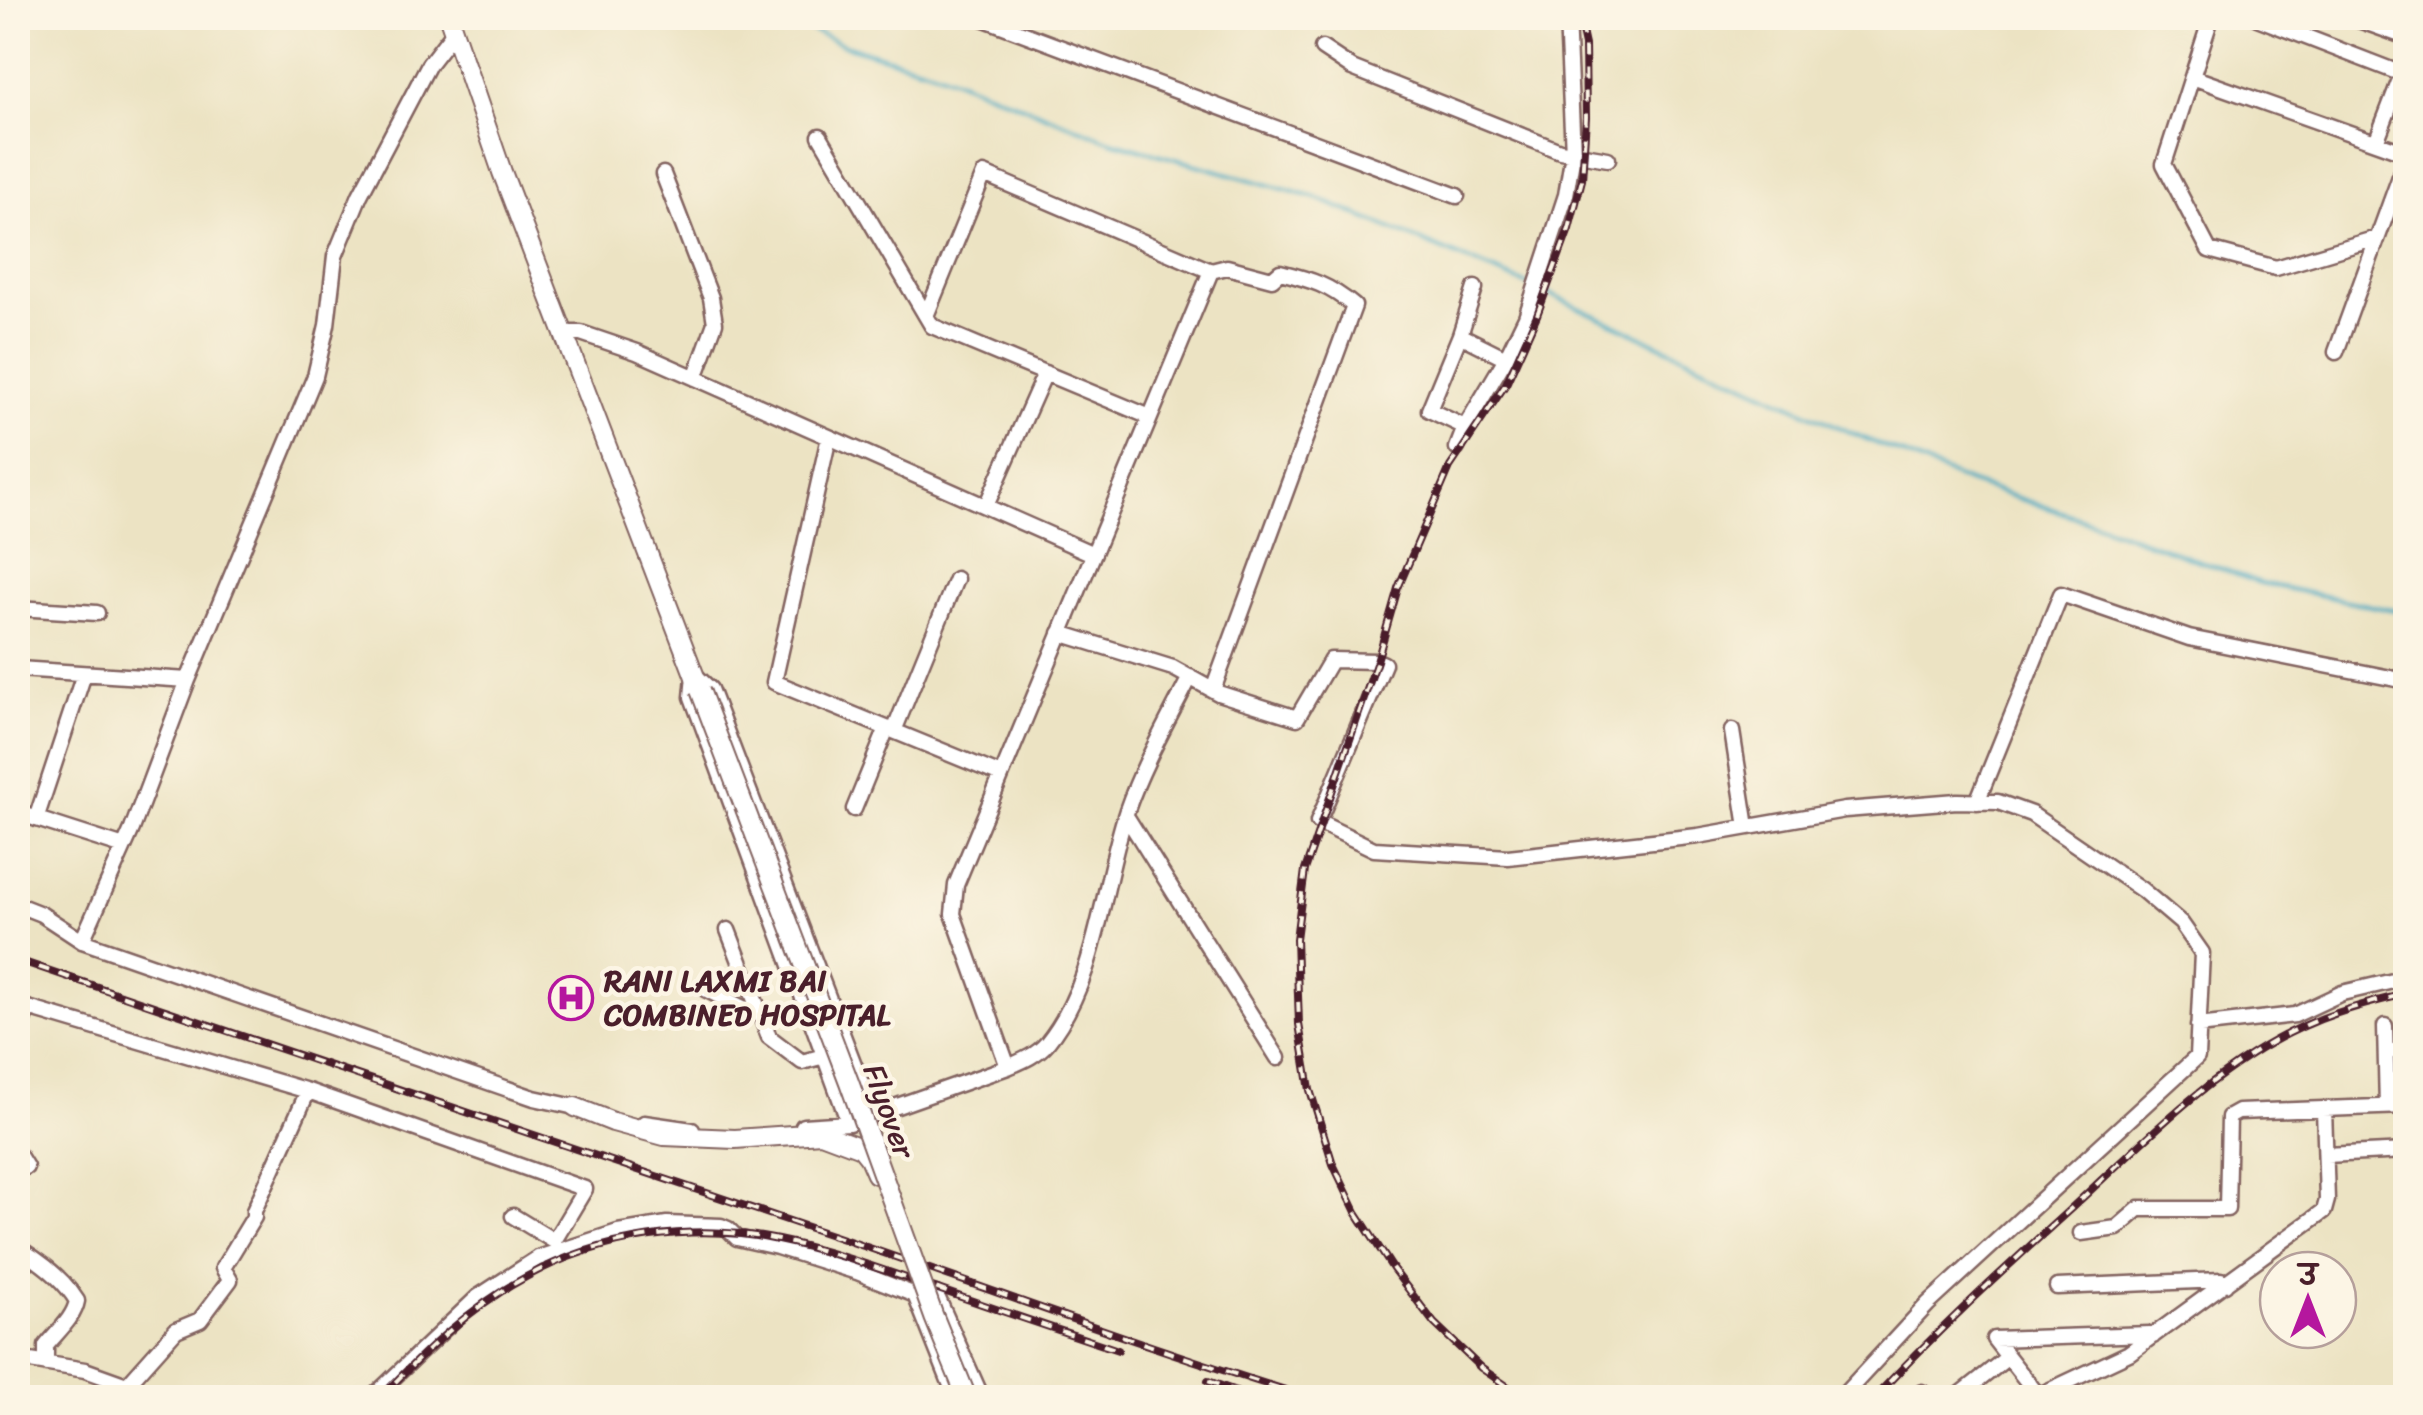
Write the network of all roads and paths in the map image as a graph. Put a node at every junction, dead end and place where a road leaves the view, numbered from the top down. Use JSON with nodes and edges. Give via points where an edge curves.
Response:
{"nodes":[{"id":1,"x":982,"y":18,"type":"edge"},
{"id":2,"x":1567,"y":18,"type":"edge"},
{"id":3,"x":2211,"y":18,"type":"edge"},
{"id":4,"x":2258,"y":18,"type":"edge"},
{"id":5,"x":2353,"y":18,"type":"edge"},
{"id":6,"x":451,"y":25,"type":"edge"},
{"id":7,"x":2406,"y":38,"type":"edge"},
{"id":8,"x":1322,"y":48,"type":"dead end"},
{"id":9,"x":2404,"y":69,"type":"edge"},
{"id":10,"x":2192,"y":77,"type":"junction"},
{"id":11,"x":820,"y":136,"type":"dead end"},
{"id":12,"x":2376,"y":142,"type":"junction"},
{"id":13,"x":1573,"y":153,"type":"junction"},
{"id":14,"x":2406,"y":156,"type":"edge"},
{"id":15,"x":1608,"y":159,"type":"dead end"},
{"id":16,"x":663,"y":174,"type":"dead end"},
{"id":17,"x":1457,"y":196,"type":"dead end"},
{"id":18,"x":2377,"y":238,"type":"junction"},
{"id":19,"x":1211,"y":271,"type":"junction"},
{"id":20,"x":1475,"y":288,"type":"dead end"},
{"id":21,"x":926,"y":316,"type":"junction"},
{"id":22,"x":563,"y":333,"type":"junction"},
{"id":23,"x":1460,"y":335,"type":"junction"},
{"id":24,"x":2336,"y":352,"type":"dead end"},
{"id":25,"x":1506,"y":358,"type":"junction"},
{"id":26,"x":1045,"y":373,"type":"junction"},
{"id":27,"x":695,"y":378,"type":"junction"},
{"id":28,"x":1150,"y":417,"type":"junction"},
{"id":29,"x":1465,"y":427,"type":"junction"},
{"id":30,"x":829,"y":437,"type":"junction"},
{"id":31,"x":1457,"y":448,"type":"dead end"},
{"id":32,"x":986,"y":506,"type":"junction"},
{"id":33,"x":1093,"y":554,"type":"junction"},
{"id":34,"x":956,"y":579,"type":"dead end"},
{"id":35,"x":18,"y":608,"type":"edge"},
{"id":36,"x":97,"y":613,"type":"dead end"},
{"id":37,"x":1060,"y":633,"type":"junction"},
{"id":38,"x":18,"y":670,"type":"edge"},
{"id":39,"x":84,"y":674,"type":"junction"},
{"id":40,"x":1190,"y":677,"type":"junction"},
{"id":41,"x":188,"y":680,"type":"junction"},
{"id":42,"x":2406,"y":681,"type":"edge"},
{"id":43,"x":697,"y":682,"type":"junction"},
{"id":44,"x":1213,"y":690,"type":"junction"},
{"id":45,"x":890,"y":730,"type":"junction"},
{"id":46,"x":1732,"y":731,"type":"dead end"},
{"id":47,"x":1001,"y":775,"type":"junction"},
{"id":48,"x":1977,"y":802,"type":"junction"},
{"id":49,"x":854,"y":809,"type":"dead end"},
{"id":50,"x":18,"y":812,"type":"edge"},
{"id":51,"x":1126,"y":816,"type":"junction"},
{"id":52,"x":36,"y":819,"type":"junction"},
{"id":53,"x":1747,"y":827,"type":"junction"},
{"id":54,"x":124,"y":848,"type":"junction"},
{"id":55,"x":18,"y":906,"type":"edge"},
{"id":56,"x":728,"y":930,"type":"dead end"},
{"id":57,"x":82,"y":941,"type":"junction"},
{"id":58,"x":2406,"y":978,"type":"edge"},
{"id":59,"x":706,"y":989,"type":"dead end"},
{"id":60,"x":23,"y":1007,"type":"edge"},
{"id":61,"x":759,"y":1010,"type":"junction"},
{"id":62,"x":2198,"y":1026,"type":"junction"},
{"id":63,"x":2385,"y":1026,"type":"dead end"},
{"id":64,"x":18,"y":1034,"type":"edge"},
{"id":65,"x":2386,"y":1051,"type":"junction"},
{"id":66,"x":2406,"y":1051,"type":"edge"},
{"id":67,"x":824,"y":1056,"type":"junction"},
{"id":68,"x":1278,"y":1058,"type":"dead end"},
{"id":69,"x":1008,"y":1067,"type":"junction"},
{"id":70,"x":308,"y":1091,"type":"junction"},
{"id":71,"x":2387,"y":1106,"type":"junction"},
{"id":72,"x":2406,"y":1106,"type":"edge"},
{"id":73,"x":576,"y":1107,"type":"junction"},
{"id":74,"x":2324,"y":1108,"type":"junction"},
{"id":75,"x":873,"y":1114,"type":"junction"},
{"id":76,"x":849,"y":1122,"type":"junction"},
{"id":77,"x":2406,"y":1151,"type":"edge"},
{"id":78,"x":2326,"y":1154,"type":"junction"},
{"id":79,"x":513,"y":1216,"type":"dead end"},
{"id":80,"x":900,"y":1223,"type":"junction"},
{"id":81,"x":2080,"y":1233,"type":"dead end"},
{"id":82,"x":18,"y":1248,"type":"edge"},
{"id":83,"x":2225,"y":1284,"type":"junction"},
{"id":84,"x":2057,"y":1286,"type":"dead end"},
{"id":85,"x":915,"y":1295,"type":"junction"},
{"id":86,"x":2152,"y":1336,"type":"junction"},
{"id":87,"x":2008,"y":1357,"type":"junction"},
{"id":88,"x":18,"y":1360,"type":"edge"},
{"id":89,"x":46,"y":1364,"type":"junction"},
{"id":90,"x":125,"y":1391,"type":"edge"},
{"id":91,"x":2035,"y":1396,"type":"edge"},
{"id":92,"x":163,"y":1398,"type":"edge"},
{"id":93,"x":372,"y":1398,"type":"edge"},
{"id":94,"x":956,"y":1398,"type":"edge"},
{"id":95,"x":968,"y":1398,"type":"edge"},
{"id":96,"x":982,"y":1398,"type":"edge"},
{"id":97,"x":1841,"y":1398,"type":"edge"},
{"id":98,"x":1956,"y":1398,"type":"edge"}],
"edges":[{"from":1,"to":17,"type":"street"},
{"from":2,"to":13,"type":"street"},
{"from":3,"to":10,"type":"street"},
{"from":4,"to":9,"type":"street"},
{"from":5,"to":7,"type":"street"},
{"from":6,"to":22,"type":"main road","name":"Flyover"},
{"from":6,"to":41,"type":"street","via":[[360,194],[335,256],[315,376]]},
{"from":8,"to":13,"type":"street","via":[[1352,68]]},
{"from":9,"to":12,"type":"street"},
{"from":10,"to":12,"type":"street"},
{"from":10,"to":18,"type":"street","via":[[2164,164],[2209,250],[2276,268]]},
{"from":11,"to":21,"type":"street"},
{"from":12,"to":14,"type":"street"},
{"from":13,"to":15,"type":"street"},
{"from":13,"to":25,"type":"street","via":[[1556,230]]},
{"from":14,"to":18,"type":"street"},
{"from":16,"to":27,"type":"street","via":[[715,323]]},
{"from":18,"to":24,"type":"street"},
{"from":19,"to":21,"type":"street","via":[[984,174]]},
{"from":19,"to":28,"type":"street"},
{"from":19,"to":44,"type":"street","via":[[1227,266],[1272,280],[1280,272],[1335,290],[1354,306]]},
{"from":20,"to":23,"type":"street"},
{"from":21,"to":26,"type":"street","via":[[932,326]]},
{"from":22,"to":27,"type":"street","via":[[637,352]]},
{"from":22,"to":43,"type":"main road","name":"Flyover"},
{"from":23,"to":25,"type":"street"},
{"from":23,"to":29,"type":"street","via":[[1429,410]]},
{"from":25,"to":29,"type":"street"},
{"from":26,"to":28,"type":"street"},
{"from":26,"to":32,"type":"street"},
{"from":27,"to":30,"type":"street"},
{"from":28,"to":33,"type":"street"},
{"from":29,"to":31,"type":"street"},
{"from":30,"to":32,"type":"street"},
{"from":30,"to":45,"type":"street","via":[[774,682]]},
{"from":32,"to":33,"type":"street"},
{"from":33,"to":37,"type":"street"},
{"from":34,"to":45,"type":"street"},
{"from":35,"to":36,"type":"street"},
{"from":37,"to":40,"type":"street"},
{"from":37,"to":47,"type":"street"},
{"from":38,"to":39,"type":"street"},
{"from":39,"to":41,"type":"street"},
{"from":39,"to":52,"type":"street"},
{"from":40,"to":44,"type":"street"},
{"from":40,"to":51,"type":"street"},
{"from":41,"to":54,"type":"street"},
{"from":42,"to":48,"type":"street","via":[[2189,638],[2062,594]]},
{"from":43,"to":67,"type":"street","via":[[692,696]]},
{"from":43,"to":75,"type":"street","via":[[710,689]]},
{"from":43,"to":80,"type":"main road","name":"Flyover","bridge":true},
{"from":44,"to":53,"type":"street","via":[[1298,718],[1331,660],[1384,664],[1318,822],[1374,850],[1508,857]]},
{"from":45,"to":47,"type":"street"},
{"from":45,"to":49,"type":"street"},
{"from":46,"to":53,"type":"street"},
{"from":47,"to":69,"type":"street","via":[[956,885],[953,914]]},
{"from":48,"to":53,"type":"street","via":[[1845,810]]},
{"from":48,"to":62,"type":"street","via":[[2032,814],[2181,923],[2202,953]]},
{"from":50,"to":52,"type":"street"},
{"from":51,"to":68,"type":"street"},
{"from":51,"to":69,"type":"street","via":[[1084,974],[1066,1014],[1045,1046]]},
{"from":52,"to":54,"type":"street"},
{"from":54,"to":57,"type":"street"},
{"from":55,"to":57,"type":"street"},
{"from":56,"to":61,"type":"street"},
{"from":57,"to":73,"type":"street"},
{"from":58,"to":62,"type":"street","via":[[2342,993],[2294,1015]]},
{"from":59,"to":61,"type":"street","via":[[745,1010]]},
{"from":60,"to":64,"type":"street"},
{"from":60,"to":70,"type":"street"},
{"from":61,"to":67,"type":"street","via":[[769,1037],[802,1062]]},
{"from":62,"to":97,"type":"street","via":[[2196,1057],[1928,1304]]},
{"from":63,"to":65,"type":"street"},
{"from":65,"to":66,"type":"street"},
{"from":65,"to":71,"type":"street"},
{"from":67,"to":76,"type":"street"},
{"from":69,"to":75,"type":"street"},
{"from":70,"to":79,"type":"street","via":[[585,1189],[554,1241]]},
{"from":70,"to":90,"type":"street","via":[[254,1217],[223,1268],[230,1280],[200,1320],[176,1330]]},
{"from":71,"to":72,"type":"street"},
{"from":71,"to":74,"type":"street"},
{"from":73,"to":76,"type":"street","via":[[646,1124],[724,1132]]},
{"from":73,"to":80,"type":"main road","bridge":true,"via":[[664,1136],[841,1139],[861,1148]]},
{"from":74,"to":78,"type":"street"},
{"from":74,"to":81,"type":"street","via":[[2229,1117],[2227,1209],[2139,1209],[2118,1228]]},
{"from":75,"to":76,"type":"street"},
{"from":77,"to":78,"type":"street"},
{"from":78,"to":83,"type":"street","via":[[2324,1211]]},
{"from":80,"to":95,"type":"main road","name":"Flyover","bridge":true},
{"from":82,"to":89,"type":"street","via":[[78,1300],[46,1346]]},
{"from":83,"to":84,"type":"street"},
{"from":83,"to":86,"type":"street"},
{"from":85,"to":93,"type":"street","via":[[737,1238],[721,1226],[667,1224],[618,1232],[538,1258],[478,1296]]},
{"from":85,"to":94,"type":"street"},
{"from":85,"to":96,"type":"street","via":[[936,1294]]},
{"from":86,"to":87,"type":"street","via":[[1994,1339]]},
{"from":86,"to":91,"type":"street","via":[[2129,1354]]},
{"from":87,"to":91,"type":"street"},
{"from":87,"to":98,"type":"street"},
{"from":88,"to":89,"type":"street"},
{"from":89,"to":90,"type":"street","via":[[85,1370]]},
{"from":90,"to":92,"type":"street"}]}
